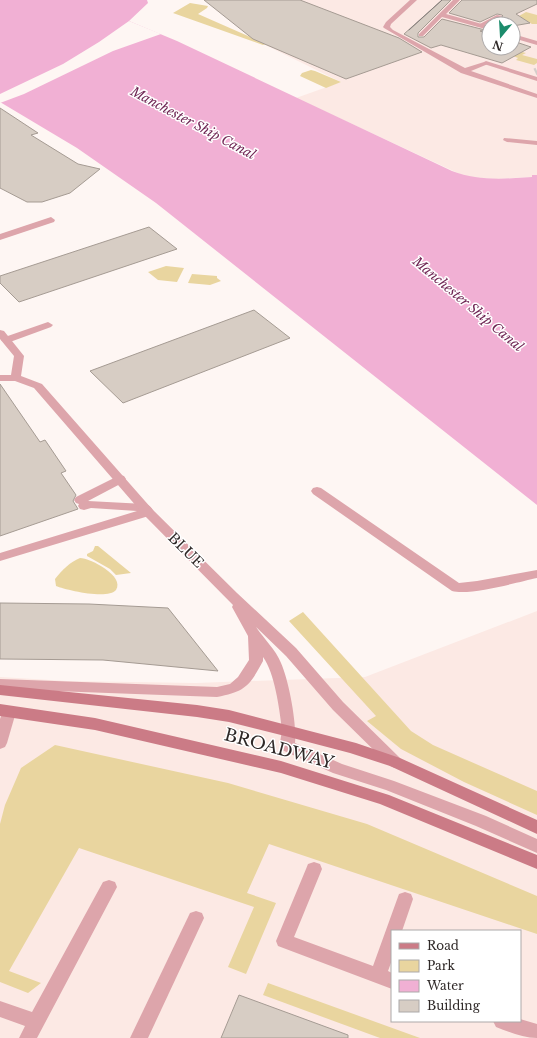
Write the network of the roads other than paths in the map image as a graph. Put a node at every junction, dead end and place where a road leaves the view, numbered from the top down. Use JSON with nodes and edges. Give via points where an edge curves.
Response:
{"nodes":[{"id":1,"x":414,"y":0,"type":"edge"},
{"id":2,"x":457,"y":0,"type":"edge"},
{"id":3,"x":442,"y":15,"type":"junction"},
{"id":4,"x":480,"y":26,"type":"edge"},
{"id":5,"x":521,"y":38,"type":"edge"},
{"id":6,"x":408,"y":41,"type":"junction"},
{"id":7,"x":537,"y":43,"type":"edge"},
{"id":8,"x":464,"y":71,"type":"junction"},
{"id":9,"x":536,"y":76,"type":"edge"},
{"id":10,"x":537,"y":96,"type":"edge"},
{"id":11,"x":507,"y":140,"type":"dead end"},
{"id":12,"x":537,"y":143,"type":"edge"},
{"id":13,"x":51,"y":220,"type":"dead end"},
{"id":14,"x":0,"y":237,"type":"edge"},
{"id":15,"x":48,"y":325,"type":"dead end"},
{"id":16,"x":3,"y":336,"type":"edge"},
{"id":17,"x":0,"y":378,"type":"edge"},
{"id":18,"x":16,"y":378,"type":"junction"},
{"id":19,"x":120,"y":479,"type":"junction"},
{"id":20,"x":317,"y":491,"type":"dead end"},
{"id":21,"x":147,"y":510,"type":"junction"},
{"id":22,"x":0,"y":557,"type":"edge"},
{"id":23,"x":537,"y":574,"type":"edge"},
{"id":24,"x":232,"y":596,"type":"junction"},
{"id":25,"x":256,"y":636,"type":"junction"},
{"id":26,"x":0,"y":684,"type":"edge"},
{"id":27,"x":0,"y":690,"type":"edge"},
{"id":28,"x":5,"y":711,"type":"edge"},
{"id":29,"x":289,"y":731,"type":"junction"},
{"id":30,"x":0,"y":743,"type":"edge"},
{"id":31,"x":395,"y":762,"type":"junction"},
{"id":32,"x":537,"y":827,"type":"edge"},
{"id":33,"x":537,"y":846,"type":"edge"},
{"id":34,"x":537,"y":862,"type":"edge"},
{"id":35,"x":314,"y":869,"type":"dead end"},
{"id":36,"x":109,"y":887,"type":"dead end"},
{"id":37,"x":405,"y":899,"type":"dead end"},
{"id":38,"x":196,"y":918,"type":"dead end"},
{"id":39,"x":394,"y":930,"type":"edge"},
{"id":40,"x":391,"y":942,"type":"edge"},
{"id":41,"x":385,"y":978,"type":"edge"},
{"id":42,"x":0,"y":1009,"type":"edge"},
{"id":43,"x":36,"y":1022,"type":"junction"},
{"id":44,"x":505,"y":1022,"type":"edge"},
{"id":45,"x":537,"y":1033,"type":"edge"},
{"id":46,"x":28,"y":1038,"type":"edge"},
{"id":47,"x":139,"y":1038,"type":"edge"}],
"edges":[{"from":1,"to":6,"type":"street","via":[[386,26]]},
{"from":2,"to":3,"type":"street"},
{"from":3,"to":4,"type":"street"},
{"from":3,"to":6,"type":"street","via":[[421,35]]},
{"from":5,"to":7,"type":"street"},
{"from":6,"to":8,"type":"street"},
{"from":8,"to":9,"type":"street","via":[[486,63],[526,76]]},
{"from":8,"to":10,"type":"street"},
{"from":11,"to":12,"type":"street"},
{"from":13,"to":14,"type":"street"},
{"from":15,"to":16,"type":"street"},
{"from":16,"to":18,"type":"street","via":[[19,356]]},
{"from":17,"to":18,"type":"street","name":"BLUE"},
{"from":18,"to":19,"type":"street","name":"BLUE","via":[[38,386]]},
{"from":19,"to":21,"type":"street","name":"BLUE"},
{"from":19,"to":21,"type":"street","via":[[82,503]]},
{"from":20,"to":23,"type":"street","via":[[457,588]]},
{"from":21,"to":22,"type":"street"},
{"from":21,"to":24,"type":"street","name":"BLUE"},
{"from":24,"to":25,"type":"street","name":"BROADWAY"},
{"from":24,"to":31,"type":"street","name":"BLUE","via":[[291,652],[338,706]]},
{"from":25,"to":26,"type":"street","via":[[256,661],[250,671],[234,688],[217,692]]},
{"from":25,"to":29,"type":"street","name":"BROADWAY","via":[[275,664]]},
{"from":27,"to":29,"type":"street","name":"BROADWAY","via":[[197,711]]},
{"from":28,"to":30,"type":"street"},
{"from":28,"to":34,"type":"street","name":"BROADWAY","via":[[95,724],[281,767],[384,799]]},
{"from":29,"to":31,"type":"street","name":"BROADWAY","via":[[351,747]]},
{"from":29,"to":33,"type":"street","name":"BROADWAY","via":[[287,746],[291,749],[338,769],[396,787]]},
{"from":31,"to":32,"type":"street","name":"BROADWAY"},
{"from":35,"to":41,"type":"street","via":[[284,941]]},
{"from":36,"to":43,"type":"street"},
{"from":37,"to":39,"type":"street"},
{"from":38,"to":47,"type":"street"},
{"from":40,"to":41,"type":"street"},
{"from":42,"to":43,"type":"street"},
{"from":43,"to":46,"type":"street"},
{"from":44,"to":45,"type":"street"}]}
